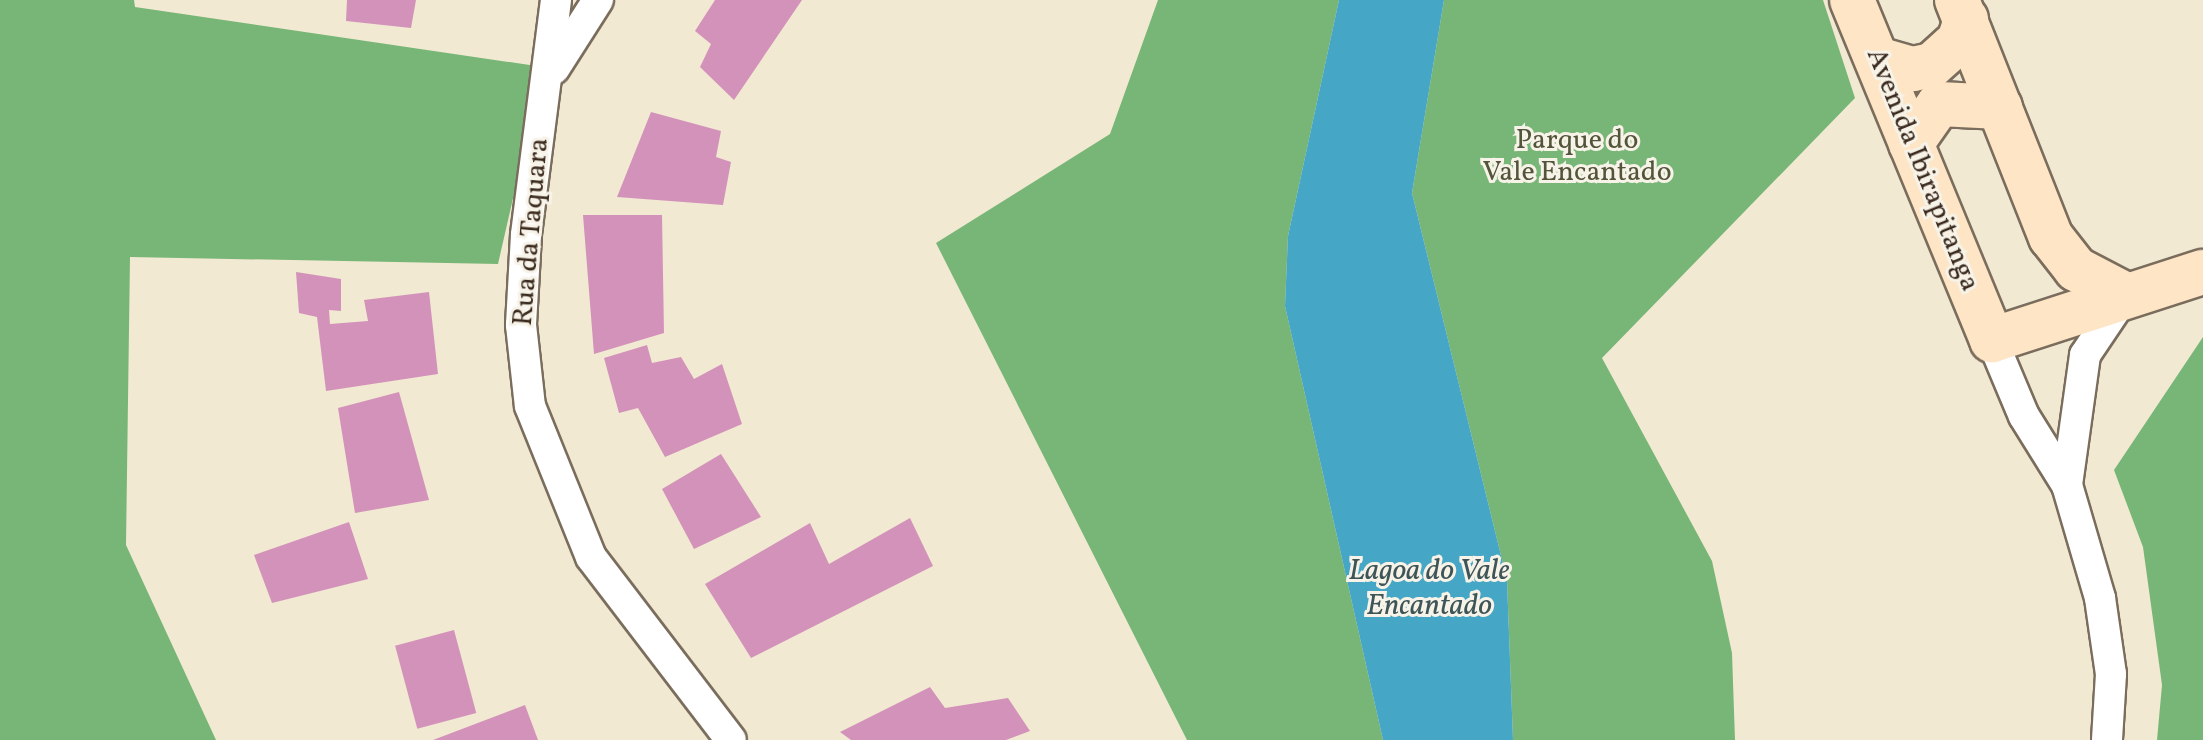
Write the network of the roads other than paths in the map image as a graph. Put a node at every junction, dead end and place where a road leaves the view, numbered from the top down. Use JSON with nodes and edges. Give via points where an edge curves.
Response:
{"nodes":[{"id":1,"x":556,"y":0,"type":"edge"},
{"id":2,"x":598,"y":0,"type":"edge"},
{"id":3,"x":1852,"y":0,"type":"edge"},
{"id":4,"x":1961,"y":9,"type":"edge"},
{"id":5,"x":1877,"y":59,"type":"junction"},
{"id":6,"x":549,"y":78,"type":"junction"},
{"id":7,"x":2000,"y":107,"type":"junction"},
{"id":8,"x":1911,"y":144,"type":"junction"},
{"id":9,"x":2203,"y":272,"type":"edge"},
{"id":10,"x":2126,"y":295,"type":"junction"},
{"id":11,"x":1992,"y":340,"type":"junction"},
{"id":12,"x":2067,"y":485,"type":"junction"},
{"id":13,"x":731,"y":740,"type":"edge"},
{"id":14,"x":2107,"y":740,"type":"edge"}],
"edges":[{"from":1,"to":6,"type":"street","name":"Rua da Taquara"},
{"from":2,"to":6,"type":"street"},
{"from":3,"to":5,"type":"main road","name":"Avenida Ibirapitanga"},
{"from":4,"to":5,"type":"main road","via":[[1959,41],[1932,65],[1913,69]]},
{"from":4,"to":7,"type":"main road"},
{"from":5,"to":8,"type":"main road","name":"Avenida Ibirapitanga"},
{"from":6,"to":13,"type":"street","name":"Rua da Taquara","via":[[522,310],[530,406],[591,557]]},
{"from":7,"to":8,"type":"main road","via":[[1939,104]]},
{"from":7,"to":10,"type":"main road","via":[[2062,255]]},
{"from":8,"to":11,"type":"main road","name":"Avenida Ibirapitanga"},
{"from":9,"to":10,"type":"main road"},
{"from":10,"to":11,"type":"main road"},
{"from":10,"to":12,"type":"street","name":"Avenida Ibirapitanga","via":[[2085,355]]},
{"from":11,"to":12,"type":"street","name":"Avenida Ibirapitanga","via":[[2024,416]]},
{"from":12,"to":14,"type":"street","name":"Avenida Ibirapitanga","via":[[2100,598],[2111,674]]}]}
